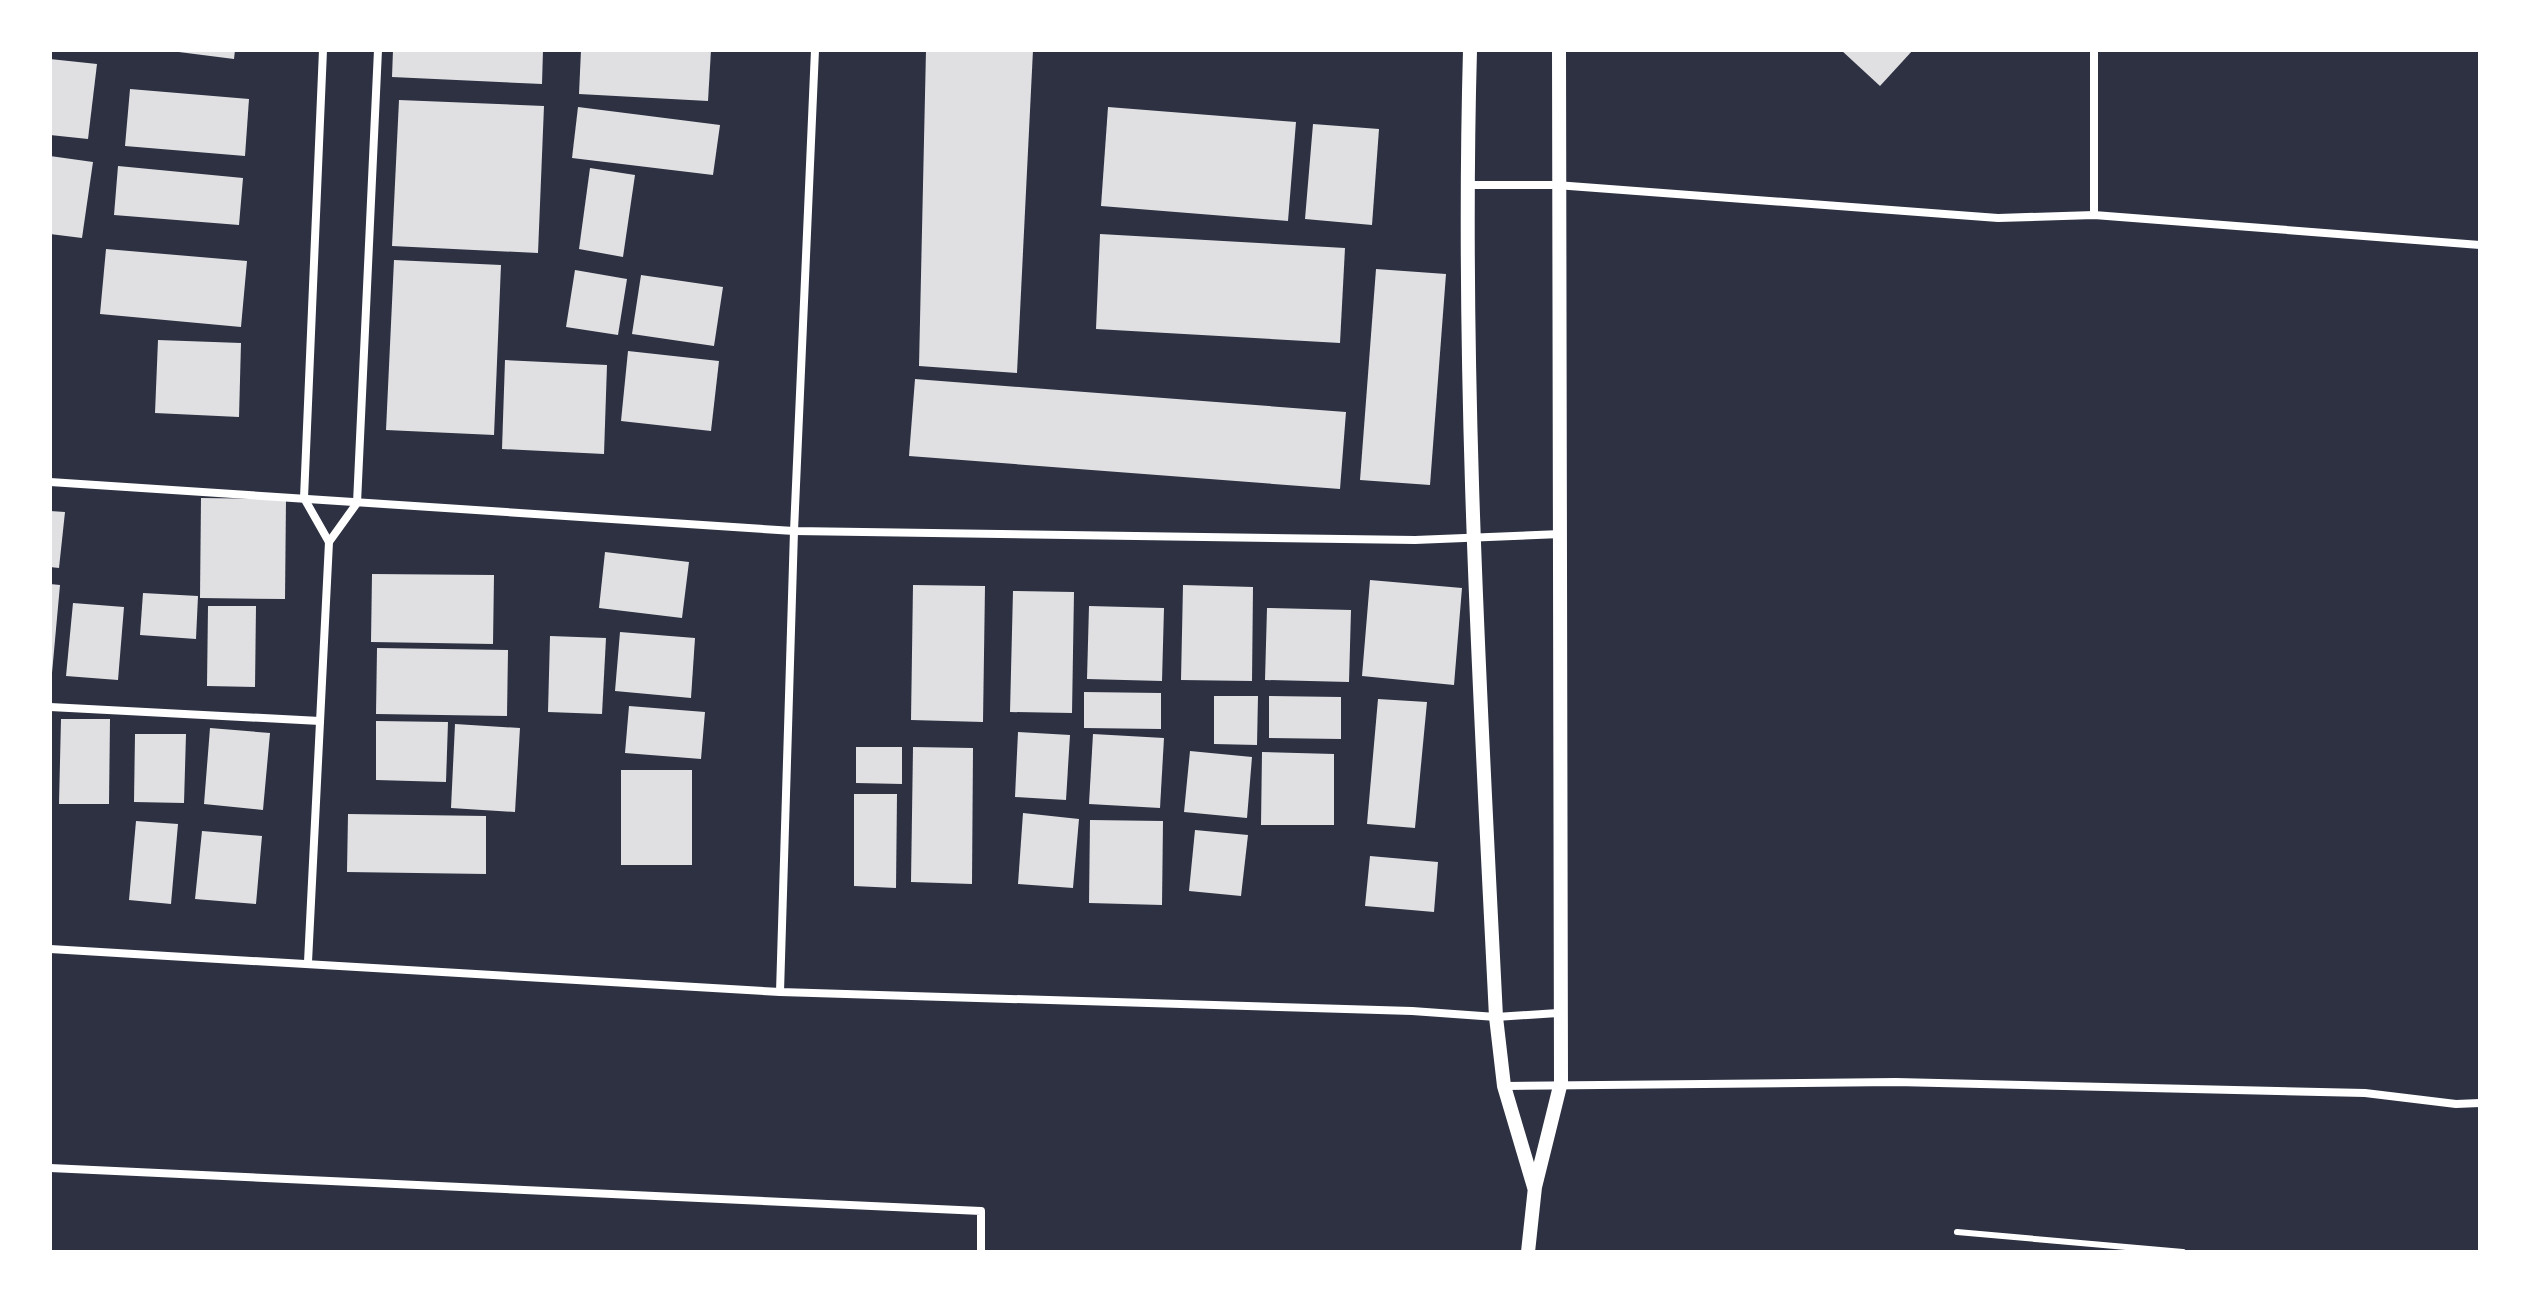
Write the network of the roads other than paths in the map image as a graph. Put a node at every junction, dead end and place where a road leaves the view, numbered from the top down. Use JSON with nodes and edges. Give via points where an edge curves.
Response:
{"nodes":[{"id":1,"x":323,"y":50,"type":"edge"},
{"id":2,"x":378,"y":50,"type":"edge"},
{"id":3,"x":815,"y":50,"type":"edge"},
{"id":4,"x":1470,"y":50,"type":"edge"},
{"id":5,"x":1559,"y":50,"type":"edge"},
{"id":6,"x":2094,"y":50,"type":"edge"},
{"id":7,"x":1466,"y":185,"type":"junction"},
{"id":8,"x":1556,"y":185,"type":"junction"},
{"id":9,"x":2094,"y":215,"type":"junction"},
{"id":10,"x":2480,"y":245,"type":"edge"},
{"id":11,"x":50,"y":482,"type":"edge"},
{"id":12,"x":304,"y":498,"type":"junction"},
{"id":13,"x":357,"y":503,"type":"junction"},
{"id":14,"x":794,"y":531,"type":"junction"},
{"id":15,"x":1561,"y":534,"type":"junction"},
{"id":16,"x":1472,"y":538,"type":"junction"},
{"id":17,"x":329,"y":542,"type":"junction"},
{"id":18,"x":50,"y":707,"type":"edge"},
{"id":19,"x":320,"y":721,"type":"junction"},
{"id":20,"x":50,"y":949,"type":"edge"},
{"id":21,"x":308,"y":962,"type":"junction"},
{"id":22,"x":780,"y":992,"type":"junction"},
{"id":23,"x":1558,"y":1013,"type":"junction"},
{"id":24,"x":1496,"y":1017,"type":"junction"},
{"id":25,"x":1561,"y":1082,"type":"junction"},
{"id":26,"x":1504,"y":1086,"type":"junction"},
{"id":27,"x":2480,"y":1103,"type":"edge"},
{"id":28,"x":50,"y":1168,"type":"edge"},
{"id":29,"x":1535,"y":1187,"type":"junction"},
{"id":30,"x":1957,"y":1232,"type":"dead end"},
{"id":31,"x":981,"y":1252,"type":"edge"},
{"id":32,"x":1528,"y":1252,"type":"edge"},
{"id":33,"x":2183,"y":1252,"type":"edge"}],
"edges":[{"from":1,"to":12,"type":"street"},
{"from":2,"to":13,"type":"street"},
{"from":3,"to":14,"type":"street"},
{"from":4,"to":7,"type":"street"},
{"from":5,"to":8,"type":"street"},
{"from":6,"to":9,"type":"street"},
{"from":7,"to":8,"type":"street"},
{"from":7,"to":16,"type":"street"},
{"from":8,"to":9,"type":"street","via":[[1998,218]]},
{"from":8,"to":15,"type":"street"},
{"from":9,"to":10,"type":"street"},
{"from":11,"to":12,"type":"street"},
{"from":12,"to":13,"type":"street"},
{"from":12,"to":17,"type":"street"},
{"from":13,"to":14,"type":"street"},
{"from":13,"to":17,"type":"street"},
{"from":14,"to":16,"type":"street"},
{"from":14,"to":22,"type":"street"},
{"from":15,"to":16,"type":"street"},
{"from":15,"to":23,"type":"street"},
{"from":16,"to":24,"type":"street"},
{"from":17,"to":19,"type":"street"},
{"from":18,"to":19,"type":"street"},
{"from":19,"to":21,"type":"street"},
{"from":20,"to":21,"type":"street"},
{"from":21,"to":22,"type":"street"},
{"from":22,"to":24,"type":"street"},
{"from":23,"to":24,"type":"street"},
{"from":23,"to":25,"type":"street"},
{"from":24,"to":26,"type":"street"},
{"from":25,"to":26,"type":"street"},
{"from":25,"to":27,"type":"street","via":[[1896,1082],[2365,1093]]},
{"from":25,"to":29,"type":"street"},
{"from":26,"to":29,"type":"street"},
{"from":28,"to":31,"type":"street","via":[[981,1211]]},
{"from":29,"to":32,"type":"street"},
{"from":30,"to":33,"type":"lane"}]}
